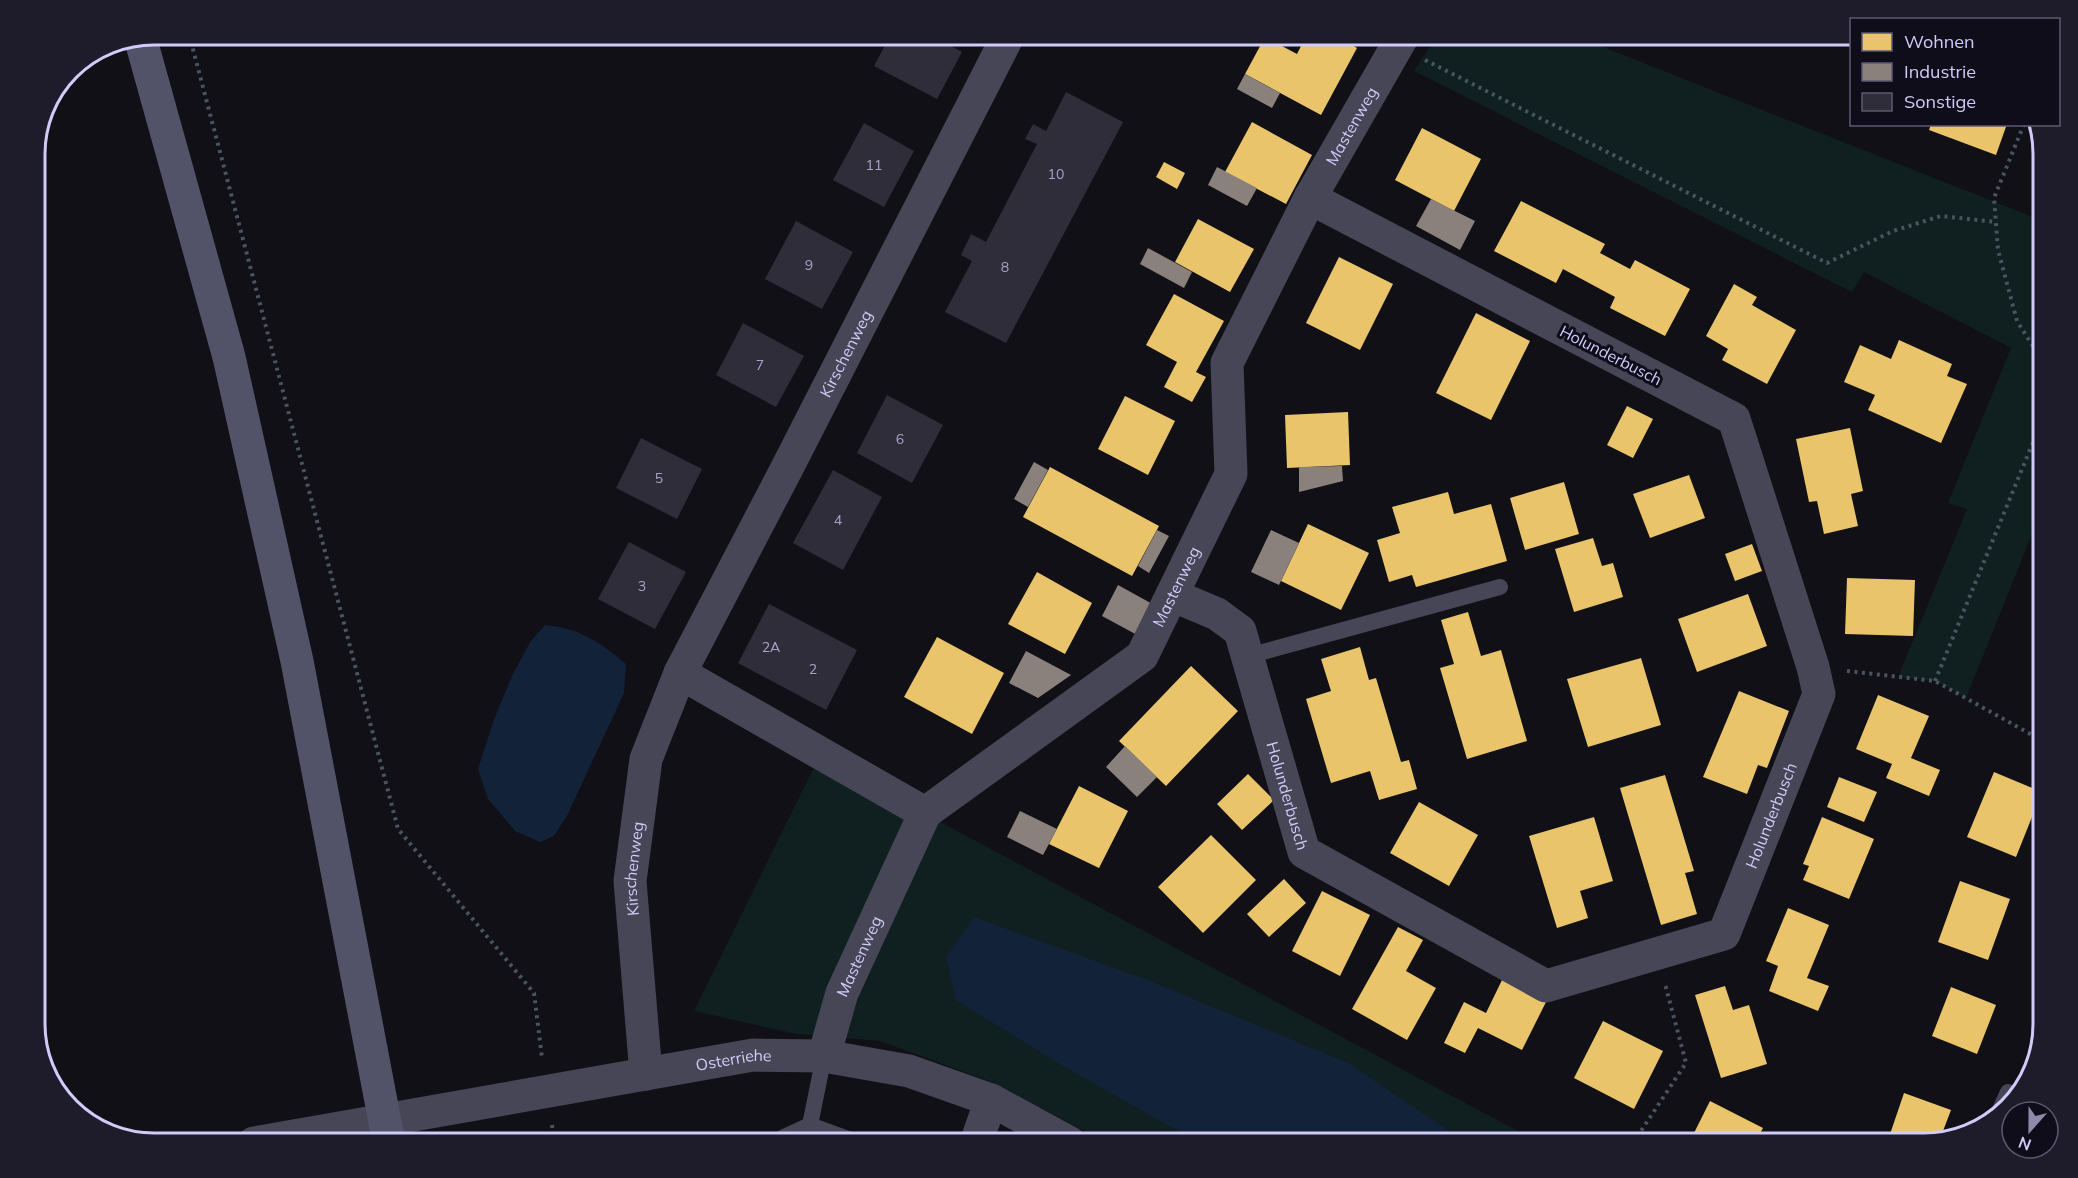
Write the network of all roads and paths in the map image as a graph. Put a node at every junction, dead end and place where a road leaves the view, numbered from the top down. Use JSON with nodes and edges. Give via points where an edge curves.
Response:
{"nodes":[{"id":1,"x":192,"y":45,"type":"edge"},
{"id":2,"x":1003,"y":45,"type":"edge"},
{"id":3,"x":1398,"y":45,"type":"edge"},
{"id":4,"x":1411,"y":45,"type":"edge"},
{"id":5,"x":142,"y":46,"type":"edge"},
{"id":6,"x":2023,"y":126,"type":"edge"},
{"id":7,"x":1310,"y":198,"type":"junction"},
{"id":8,"x":1996,"y":222,"type":"junction"},
{"id":9,"x":2033,"y":346,"type":"edge"},
{"id":10,"x":2033,"y":442,"type":"edge"},
{"id":11,"x":1500,"y":587,"type":"dead end"},
{"id":12,"x":1172,"y":595,"type":"junction"},
{"id":13,"x":1248,"y":656,"type":"junction"},
{"id":14,"x":1814,"y":667,"type":"junction"},
{"id":15,"x":680,"y":673,"type":"junction"},
{"id":16,"x":1935,"y":681,"type":"junction"},
{"id":17,"x":2033,"y":735,"type":"edge"},
{"id":18,"x":925,"y":813,"type":"junction"},
{"id":19,"x":1656,"y":955,"type":"junction"},
{"id":20,"x":824,"y":1056,"type":"junction"},
{"id":21,"x":646,"y":1074,"type":"junction"},
{"id":22,"x":546,"y":1092,"type":"junction"},
{"id":23,"x":991,"y":1101,"type":"junction"},
{"id":24,"x":810,"y":1125,"type":"junction"},
{"id":25,"x":387,"y":1132,"type":"edge"},
{"id":26,"x":793,"y":1133,"type":"edge"},
{"id":27,"x":832,"y":1133,"type":"edge"},
{"id":28,"x":980,"y":1133,"type":"edge"},
{"id":29,"x":1051,"y":1133,"type":"edge"},
{"id":30,"x":1640,"y":1133,"type":"edge"}],
"edges":[{"from":1,"to":22,"type":"path","via":[[398,828],[534,993]]},
{"from":2,"to":15,"type":"street","name":"Kirschenweg"},
{"from":3,"to":7,"type":"street","name":"Mastenweg"},
{"from":4,"to":8,"type":"path","via":[[1827,263],[1893,231],[1941,216]]},
{"from":5,"to":25,"type":"main road","via":[[237,390],[297,661]]},
{"from":6,"to":8,"type":"path","via":[[1994,198]]},
{"from":7,"to":12,"type":"street","name":"Mastenweg","via":[[1227,363],[1231,474]]},
{"from":7,"to":14,"type":"street","name":"Holunderbusch","via":[[1734,419]]},
{"from":8,"to":9,"type":"path","via":[[1998,250],[2017,321]]},
{"from":10,"to":16,"type":"path"},
{"from":11,"to":13,"type":"lane"},
{"from":12,"to":13,"type":"street","name":"Holunderbusch","via":[[1217,614],[1240,632]]},
{"from":12,"to":18,"type":"street","name":"Mastenweg","via":[[1142,656]]},
{"from":13,"to":19,"type":"street","name":"Holunderbusch","via":[[1304,852],[1546,986]]},
{"from":14,"to":16,"type":"path"},
{"from":14,"to":19,"type":"street","name":"Holunderbusch","via":[[1819,694],[1724,934]]},
{"from":15,"to":18,"type":"street"},
{"from":15,"to":21,"type":"street","name":"Kirschenweg","via":[[646,759],[630,881]]},
{"from":16,"to":17,"type":"path"},
{"from":18,"to":20,"type":"street","name":"Mastenweg","via":[[842,993]]},
{"from":19,"to":30,"type":"path","via":[[1686,1063]]},
{"from":20,"to":21,"type":"street","name":"Osterriehe","via":[[753,1055]]},
{"from":20,"to":23,"type":"street","name":"Osterriehe","via":[[909,1071]]},
{"from":20,"to":24,"type":"lane"},
{"from":21,"to":22,"type":"street","name":"Osterriehe"},
{"from":22,"to":25,"type":"street","name":"Osterriehe"},
{"from":23,"to":28,"type":"street"},
{"from":23,"to":29,"type":"street","name":"Osterriehe"},
{"from":24,"to":26,"type":"lane"},
{"from":24,"to":27,"type":"lane"}]}
